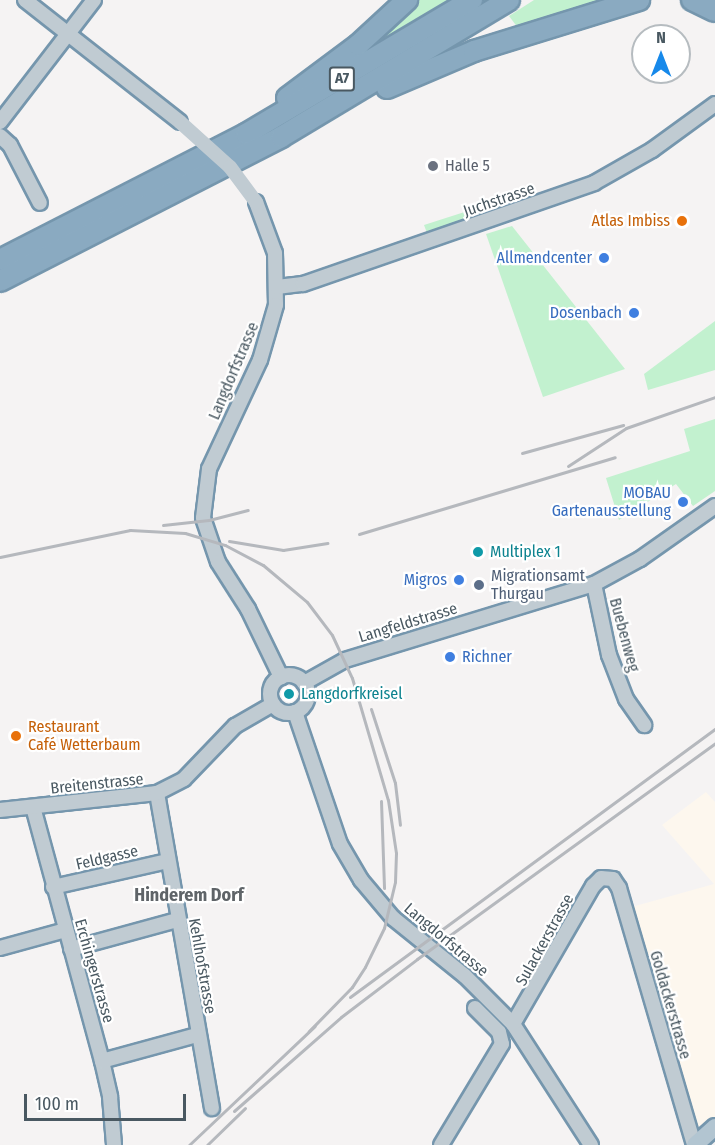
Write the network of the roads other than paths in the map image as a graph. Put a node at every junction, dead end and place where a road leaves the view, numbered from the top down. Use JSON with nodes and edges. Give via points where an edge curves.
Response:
{"nodes":[{"id":1,"x":25,"y":0,"type":"edge"},
{"id":2,"x":94,"y":0,"type":"edge"},
{"id":3,"x":407,"y":0,"type":"edge"},
{"id":4,"x":472,"y":0,"type":"edge"},
{"id":5,"x":509,"y":0,"type":"edge"},
{"id":6,"x":639,"y":0,"type":"edge"},
{"id":7,"x":692,"y":0,"type":"edge"},
{"id":8,"x":715,"y":11,"type":"edge"},
{"id":9,"x":69,"y":34,"type":"junction"},
{"id":10,"x":715,"y":104,"type":"edge"},
{"id":11,"x":0,"y":122,"type":"edge"},
{"id":12,"x":0,"y":135,"type":"edge"},
{"id":13,"x":281,"y":137,"type":"junction"},
{"id":14,"x":210,"y":154,"type":"junction"},
{"id":15,"x":40,"y":202,"type":"dead end"},
{"id":16,"x":0,"y":260,"type":"edge"},
{"id":17,"x":0,"y":281,"type":"edge"},
{"id":18,"x":277,"y":287,"type":"junction"},
{"id":19,"x":715,"y":506,"type":"edge"},
{"id":20,"x":594,"y":584,"type":"junction"},
{"id":21,"x":281,"y":677,"type":"junction"},
{"id":22,"x":304,"y":683,"type":"junction"},
{"id":23,"x":273,"y":704,"type":"junction"},
{"id":24,"x":295,"y":712,"type":"junction"},
{"id":25,"x":644,"y":725,"type":"dead end"},
{"id":26,"x":157,"y":793,"type":"junction"},
{"id":27,"x":33,"y":807,"type":"junction"},
{"id":28,"x":0,"y":810,"type":"edge"},
{"id":29,"x":167,"y":861,"type":"junction"},
{"id":30,"x":609,"y":877,"type":"joint"},
{"id":31,"x":53,"y":887,"type":"junction"},
{"id":32,"x":177,"y":920,"type":"junction"},
{"id":33,"x":66,"y":930,"type":"junction"},
{"id":34,"x":0,"y":948,"type":"edge"},
{"id":35,"x":71,"y":949,"type":"junction"},
{"id":36,"x":475,"y":1008,"type":"dead end"},
{"id":37,"x":513,"y":1024,"type":"junction"},
{"id":38,"x":197,"y":1035,"type":"junction"},
{"id":39,"x":102,"y":1061,"type":"junction"},
{"id":40,"x":212,"y":1108,"type":"dead end"},
{"id":41,"x":715,"y":1127,"type":"edge"},
{"id":42,"x":114,"y":1145,"type":"edge"},
{"id":43,"x":441,"y":1145,"type":"edge"},
{"id":44,"x":591,"y":1145,"type":"edge"},
{"id":45,"x":694,"y":1145,"type":"edge"}],
"edges":[{"from":1,"to":9,"type":"street","name":"Langdorfstrasse"},
{"from":2,"to":9,"type":"street"},
{"from":3,"to":14,"type":"highway","number":"A7","via":[[330,67]]},
{"from":4,"to":14,"type":"highway","number":"A7"},
{"from":5,"to":13,"type":"highway","number":"A7"},
{"from":6,"to":13,"type":"highway","number":"A7","via":[[463,55]]},
{"from":7,"to":8,"type":"highway"},
{"from":9,"to":11,"type":"street"},
{"from":9,"to":18,"type":"street","name":"Langdorfstrasse","bridge":true,"via":[[230,167],[256,202],[272,242]]},
{"from":10,"to":18,"type":"street","name":"Juchstrasse","via":[[652,150],[594,183],[314,281]]},
{"from":12,"to":15,"type":"street","via":[[10,145]]},
{"from":13,"to":17,"type":"highway","number":"A7"},
{"from":14,"to":16,"type":"highway","number":"A7"},
{"from":18,"to":21,"type":"street","name":"Langdorfstrasse","via":[[270,332],[211,464],[202,497],[209,542]]},
{"from":19,"to":20,"type":"street","name":"Langfeldstrasse","via":[[636,561]]},
{"from":20,"to":22,"type":"street","name":"Langfeldstrasse","via":[[345,660]]},
{"from":20,"to":25,"type":"street","name":"Buebenweg","via":[[609,655],[626,699]]},
{"from":21,"to":22,"type":"street","via":[[291,675]]},
{"from":21,"to":23,"type":"street","via":[[272,686]]},
{"from":22,"to":24,"type":"street","via":[[307,700]]},
{"from":23,"to":24,"type":"street","via":[[280,710]]},
{"from":23,"to":26,"type":"street","name":"Breitenstrasse","via":[[235,726],[184,779]]},
{"from":24,"to":37,"type":"street","name":"Langdorfstrasse","via":[[340,844],[361,880],[393,918],[465,976]]},
{"from":26,"to":27,"type":"street","name":"Breitenstrasse"},
{"from":26,"to":29,"type":"street","name":"Kehlhofstrasse"},
{"from":27,"to":28,"type":"street","name":"Breitenstrasse"},
{"from":27,"to":31,"type":"street","name":"Erchingerstrasse"},
{"from":29,"to":31,"type":"street","name":"Feldgasse"},
{"from":29,"to":32,"type":"street","name":"Kehlhofstrasse"},
{"from":30,"to":37,"type":"street","name":"Sulackerstrasse","via":[[601,878],[593,886]]},
{"from":30,"to":45,"type":"street","name":"Goldackerstrasse","via":[[619,888]]},
{"from":31,"to":33,"type":"street","name":"Erchingerstrasse"},
{"from":32,"to":35,"type":"street"},
{"from":32,"to":38,"type":"street","name":"Kehlhofstrasse"},
{"from":33,"to":34,"type":"street"},
{"from":33,"to":35,"type":"street","name":"Erchingerstrasse"},
{"from":35,"to":39,"type":"street","name":"Erchingerstrasse"},
{"from":36,"to":43,"type":"street","via":[[499,1032],[502,1044]]},
{"from":37,"to":44,"type":"street","name":"Langdorfstrasse"},
{"from":38,"to":39,"type":"street"},
{"from":38,"to":40,"type":"street","name":"Kehlhofstrasse"},
{"from":39,"to":42,"type":"street","name":"Erchingerstrasse"},
{"from":41,"to":45,"type":"main road"}]}
